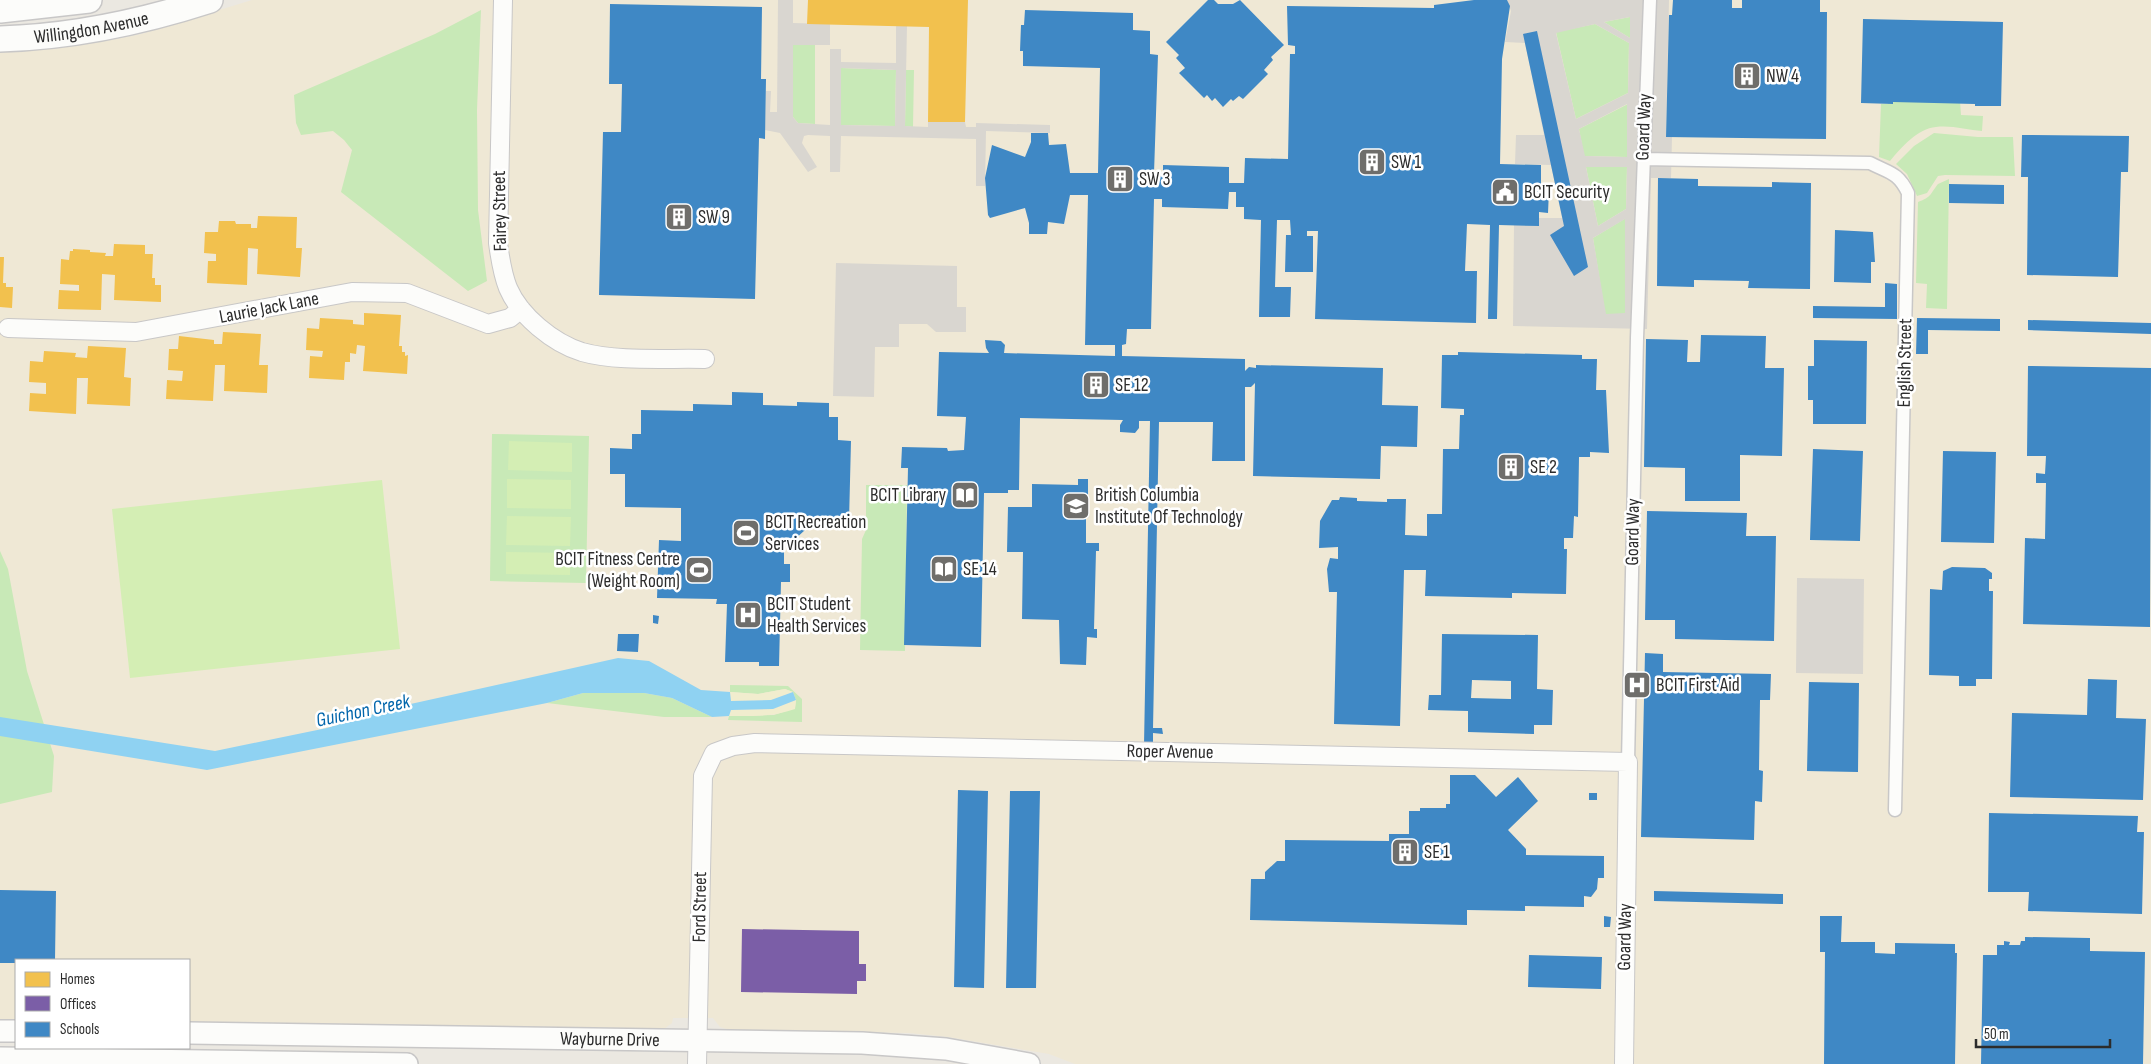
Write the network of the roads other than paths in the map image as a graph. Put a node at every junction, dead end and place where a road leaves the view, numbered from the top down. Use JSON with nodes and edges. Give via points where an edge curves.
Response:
{"nodes":[{"id":1,"x":89,"y":0,"type":"edge"},
{"id":2,"x":210,"y":0,"type":"edge"},
{"id":3,"x":503,"y":0,"type":"edge"},
{"id":4,"x":1650,"y":0,"type":"edge"},
{"id":5,"x":0,"y":10,"type":"edge"},
{"id":6,"x":0,"y":39,"type":"edge"},
{"id":7,"x":1643,"y":159,"type":"junction"},
{"id":8,"x":521,"y":309,"type":"junction"},
{"id":9,"x":8,"y":328,"type":"dead end"},
{"id":10,"x":705,"y":359,"type":"dead end"},
{"id":11,"x":714,"y":753,"type":"joint"},
{"id":12,"x":1628,"y":762,"type":"junction"},
{"id":13,"x":1895,"y":810,"type":"dead end"},
{"id":14,"x":0,"y":1031,"type":"edge"},
{"id":15,"x":15,"y":1031,"type":"edge"},
{"id":16,"x":190,"y":1033,"type":"edge"},
{"id":17,"x":697,"y":1040,"type":"junction"},
{"id":18,"x":0,"y":1058,"type":"edge"},
{"id":19,"x":408,"y":1064,"type":"edge"},
{"id":20,"x":697,"y":1064,"type":"edge"},
{"id":21,"x":1029,"y":1064,"type":"edge"},
{"id":22,"x":1624,"y":1064,"type":"edge"}],
"edges":[{"from":1,"to":5,"type":"main road","name":"Willingdon Avenue"},
{"from":2,"to":6,"type":"main road","name":"Willingdon Avenue","via":[[127,23]]},
{"from":3,"to":8,"type":"street","name":"Fairey Street","via":[[498,242],[509,288]]},
{"from":4,"to":7,"type":"street","name":"Goard Way"},
{"from":7,"to":12,"type":"street","name":"Goard Way"},
{"from":7,"to":13,"type":"street","name":"English Street","via":[[1870,162],[1896,175],[1908,193]]},
{"from":8,"to":9,"type":"street","name":"Laurie Jack Lane","via":[[510,318],[488,324],[407,293],[352,292],[136,332]]},
{"from":8,"to":10,"type":"street","name":"Fairey Street","via":[[546,332],[581,351],[604,356]]},
{"from":11,"to":12,"type":"street","name":"Roper Avenue","via":[[755,743]]},
{"from":11,"to":17,"type":"street","name":"Ford Street","via":[[703,776]]},
{"from":12,"to":22,"type":"street","name":"Goard Way"},
{"from":14,"to":15,"type":"street"},
{"from":16,"to":17,"type":"street","name":"Wayburne Drive"},
{"from":17,"to":20,"type":"street","name":"Ford Street"},
{"from":17,"to":21,"type":"street","name":"Wayburne Drive","via":[[946,1048]]},
{"from":18,"to":19,"type":"street"}]}
